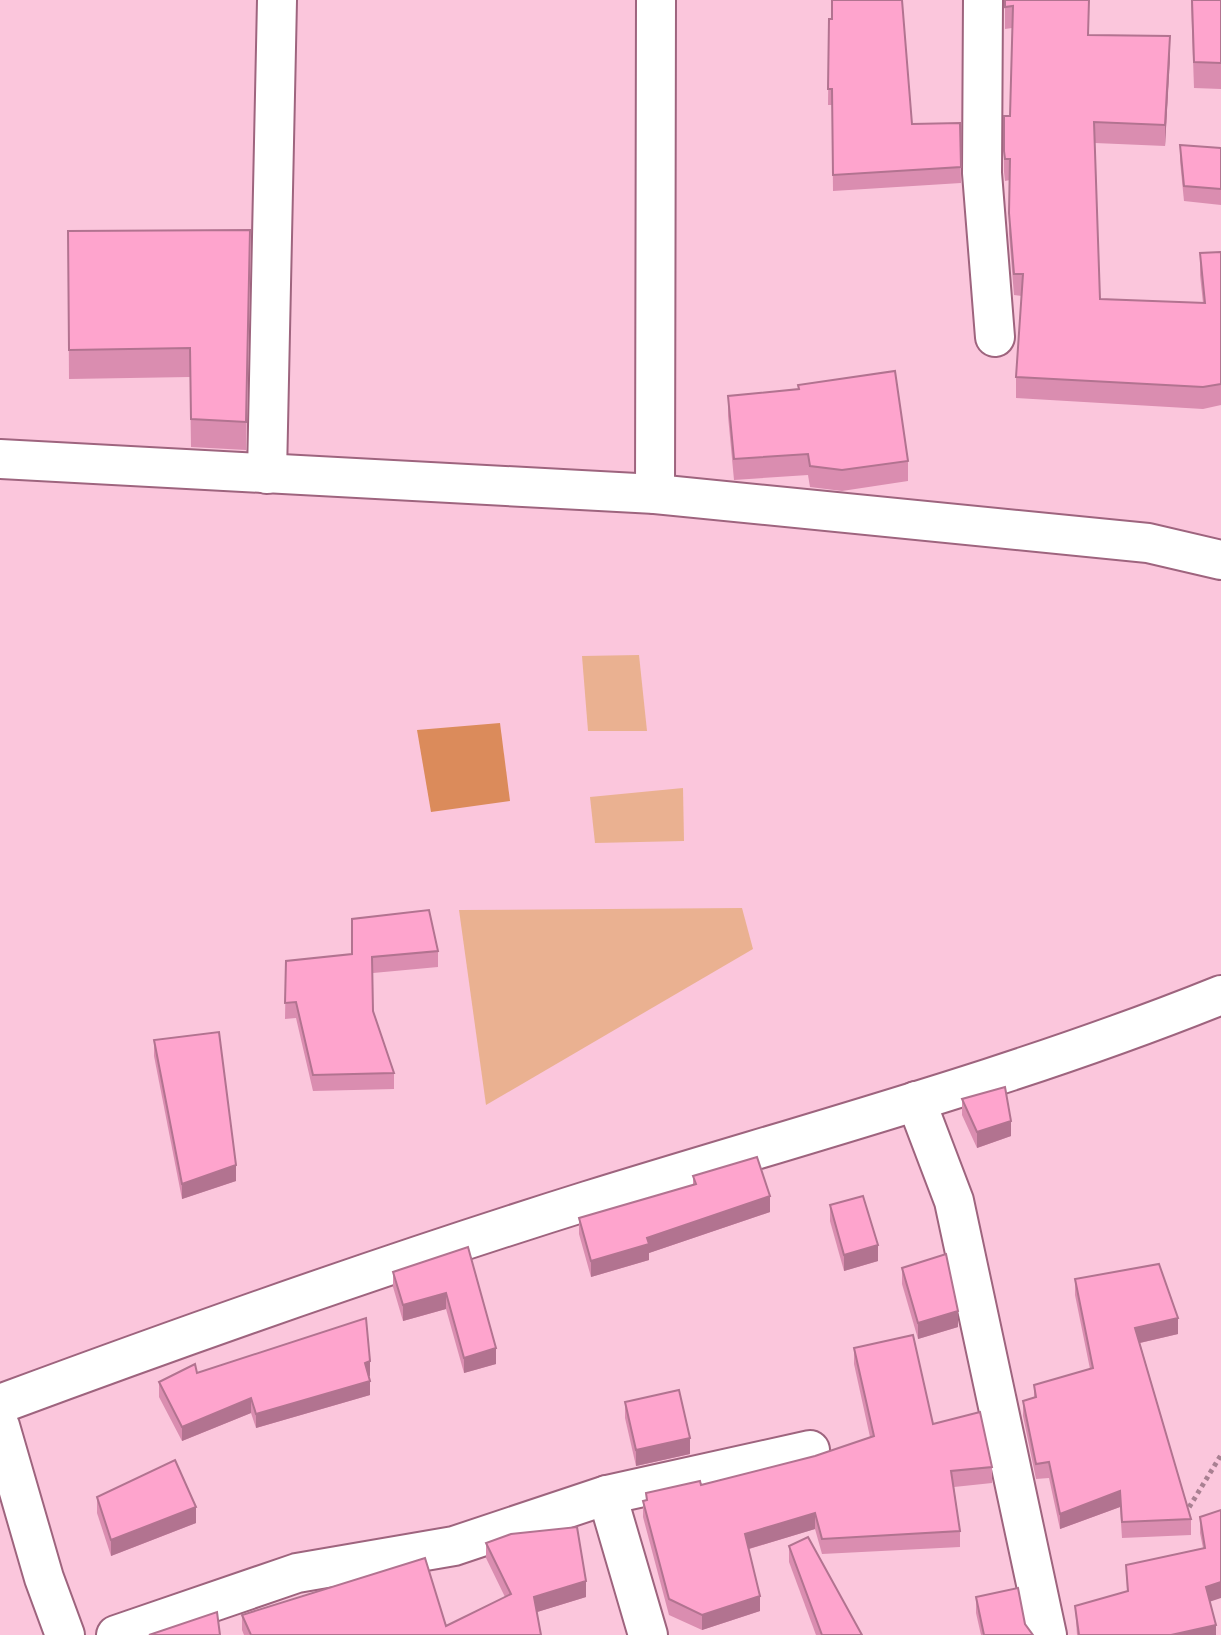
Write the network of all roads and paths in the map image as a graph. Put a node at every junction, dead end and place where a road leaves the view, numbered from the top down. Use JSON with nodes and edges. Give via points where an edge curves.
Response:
{"nodes":[{"id":1,"x":277,"y":0,"type":"edge"},
{"id":2,"x":656,"y":0,"type":"edge"},
{"id":3,"x":983,"y":0,"type":"edge"},
{"id":4,"x":995,"y":337,"type":"dead end"},
{"id":5,"x":0,"y":459,"type":"edge"},
{"id":6,"x":267,"y":474,"type":"junction"},
{"id":7,"x":655,"y":494,"type":"junction"},
{"id":8,"x":1221,"y":560,"type":"edge"},
{"id":9,"x":1221,"y":995,"type":"edge"},
{"id":10,"x":916,"y":1101,"type":"junction"},
{"id":11,"x":0,"y":1404,"type":"edge"},
{"id":12,"x":0,"y":1426,"type":"edge"},
{"id":13,"x":810,"y":1450,"type":"dead end"},
{"id":14,"x":1221,"y":1455,"type":"edge"},
{"id":15,"x":607,"y":1495,"type":"junction"},
{"id":16,"x":1185,"y":1515,"type":"edge"},
{"id":17,"x":65,"y":1635,"type":"edge"},
{"id":18,"x":116,"y":1635,"type":"edge"},
{"id":19,"x":648,"y":1635,"type":"edge"},
{"id":20,"x":1047,"y":1635,"type":"edge"}],
"edges":[{"from":1,"to":6,"type":"street"},
{"from":2,"to":7,"type":"street"},
{"from":3,"to":4,"type":"street","via":[[982,173]]},
{"from":5,"to":6,"type":"street"},
{"from":6,"to":7,"type":"street"},
{"from":7,"to":8,"type":"street","via":[[1148,543]]},
{"from":9,"to":10,"type":"street"},
{"from":10,"to":11,"type":"street","via":[[254,1310]]},
{"from":10,"to":20,"type":"street","via":[[954,1201]]},
{"from":12,"to":17,"type":"street"},
{"from":13,"to":15,"type":"street"},
{"from":14,"to":16,"type":"path"},
{"from":15,"to":18,"type":"street","via":[[454,1546],[297,1573]]},
{"from":15,"to":19,"type":"street"}]}
